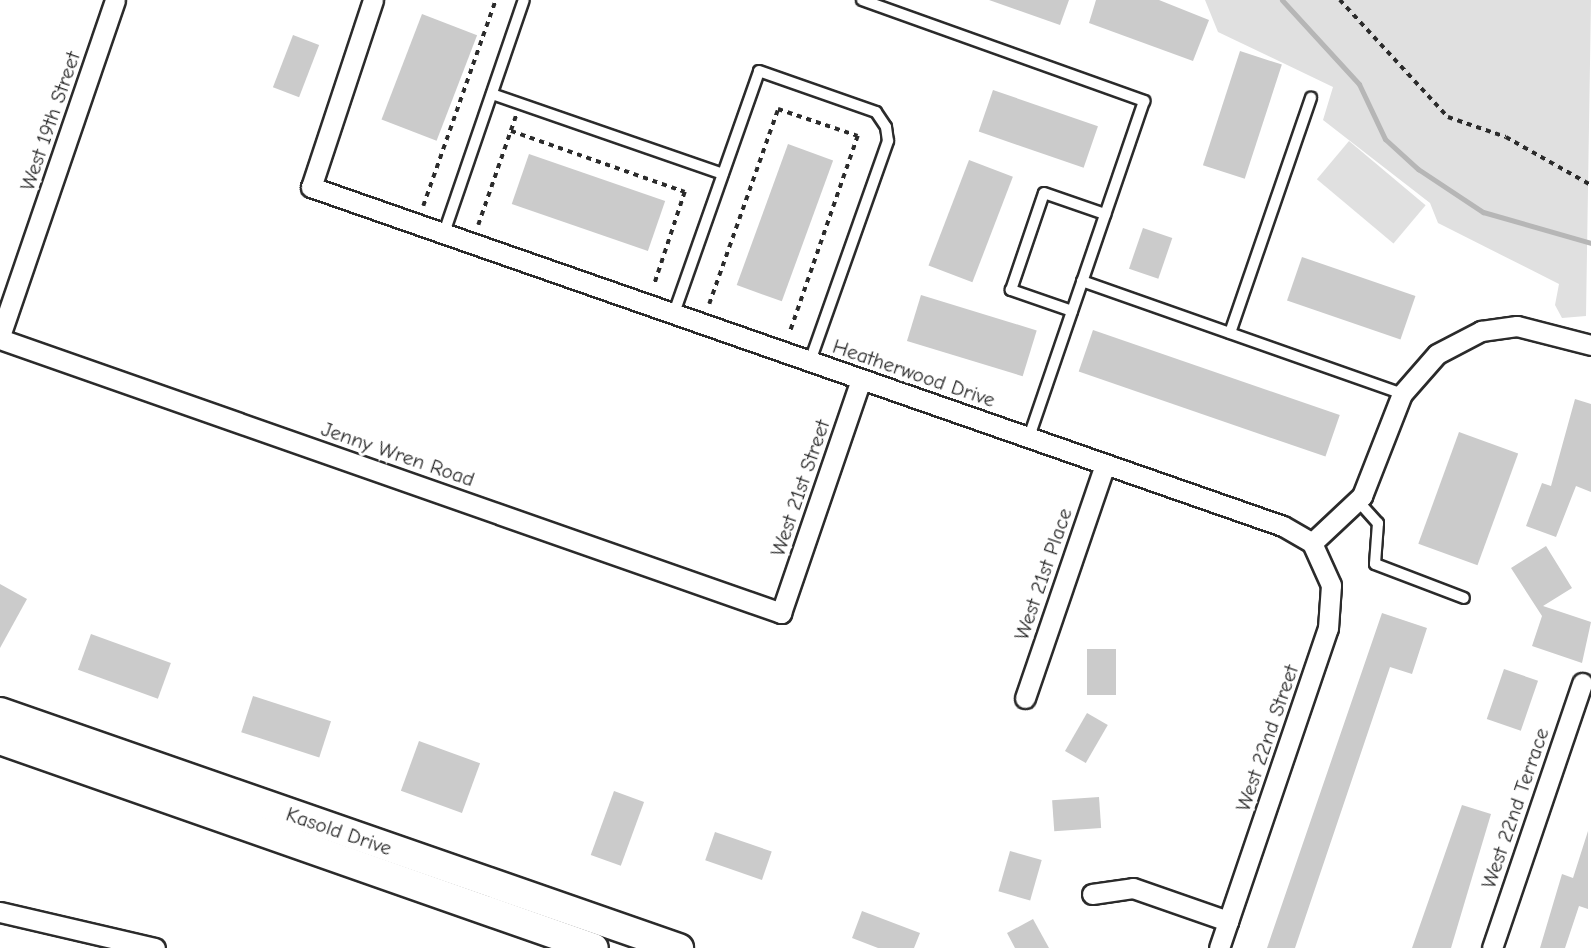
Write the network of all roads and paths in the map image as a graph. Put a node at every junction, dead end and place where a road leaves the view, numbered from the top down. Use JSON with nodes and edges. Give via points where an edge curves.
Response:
{"nodes":[{"id":1,"x":115,"y":0,"type":"edge"},
{"id":2,"x":373,"y":0,"type":"edge"},
{"id":3,"x":524,"y":0,"type":"edge"},
{"id":4,"x":862,"y":0,"type":"edge"},
{"id":5,"x":1339,"y":0,"type":"edge"},
{"id":6,"x":495,"y":2,"type":"dead end"},
{"id":7,"x":492,"y":94,"type":"junction"},
{"id":8,"x":1311,"y":98,"type":"dead end"},
{"id":9,"x":516,"y":115,"type":"dead end"},
{"id":10,"x":511,"y":131,"type":"junction"},
{"id":11,"x":723,"y":174,"type":"junction"},
{"id":12,"x":1591,"y":185,"type":"edge"},
{"id":13,"x":424,"y":206,"type":"dead end"},
{"id":14,"x":1105,"y":214,"type":"junction"},
{"id":15,"x":478,"y":225,"type":"dead end"},
{"id":16,"x":444,"y":233,"type":"junction"},
{"id":17,"x":1082,"y":282,"type":"junction"},
{"id":18,"x":654,"y":286,"type":"dead end"},
{"id":19,"x":709,"y":304,"type":"dead end"},
{"id":20,"x":1072,"y":311,"type":"junction"},
{"id":21,"x":674,"y":313,"type":"junction"},
{"id":22,"x":790,"y":332,"type":"dead end"},
{"id":23,"x":1230,"y":333,"type":"junction"},
{"id":24,"x":0,"y":337,"type":"edge"},
{"id":25,"x":1591,"y":345,"type":"edge"},
{"id":26,"x":810,"y":361,"type":"junction"},
{"id":27,"x":861,"y":379,"type":"junction"},
{"id":28,"x":1402,"y":394,"type":"junction"},
{"id":29,"x":1028,"y":437,"type":"junction"},
{"id":30,"x":1105,"y":464,"type":"junction"},
{"id":31,"x":1358,"y":501,"type":"junction"},
{"id":32,"x":1312,"y":543,"type":"junction"},
{"id":33,"x":1464,"y":598,"type":"dead end"},
{"id":34,"x":781,"y":613,"type":"joint"},
{"id":35,"x":1582,"y":683,"type":"dead end"},
{"id":36,"x":1025,"y":698,"type":"dead end"},
{"id":37,"x":0,"y":712,"type":"edge"},
{"id":38,"x":0,"y":740,"type":"edge"},
{"id":39,"x":1091,"y":894,"type":"dead end"},
{"id":40,"x":0,"y":912,"type":"edge"},
{"id":41,"x":1228,"y":920,"type":"junction"},
{"id":42,"x":155,"y":948,"type":"edge"},
{"id":43,"x":594,"y":948,"type":"edge"},
{"id":44,"x":679,"y":948,"type":"edge"},
{"id":45,"x":1219,"y":948,"type":"edge"},
{"id":46,"x":1492,"y":948,"type":"edge"}],
"edges":[{"from":1,"to":24,"type":"street","name":"West 19th Street"},
{"from":2,"to":16,"type":"street","name":"Heatherwood Drive","via":[[312,187]]},
{"from":3,"to":7,"type":"lane"},
{"from":4,"to":14,"type":"lane","via":[[1144,100]]},
{"from":5,"to":12,"type":"path","via":[[1448,117],[1506,137]]},
{"from":6,"to":13,"type":"path"},
{"from":7,"to":11,"type":"lane"},
{"from":7,"to":16,"type":"lane"},
{"from":8,"to":23,"type":"lane"},
{"from":9,"to":10,"type":"path"},
{"from":10,"to":15,"type":"path"},
{"from":10,"to":18,"type":"path","via":[[685,192]]},
{"from":11,"to":21,"type":"lane"},
{"from":11,"to":26,"type":"lane","via":[[760,71],[876,112],[886,127],[888,141]]},
{"from":14,"to":17,"type":"lane"},
{"from":14,"to":20,"type":"lane","via":[[1044,193],[1011,290]]},
{"from":16,"to":21,"type":"street","name":"Heatherwood Drive"},
{"from":17,"to":20,"type":"lane"},
{"from":17,"to":23,"type":"lane"},
{"from":19,"to":22,"type":"path","via":[[778,108],[858,136]]},
{"from":20,"to":29,"type":"lane"},
{"from":21,"to":26,"type":"street","name":"Heatherwood Drive"},
{"from":23,"to":28,"type":"lane"},
{"from":24,"to":34,"type":"street","name":"Jenny Wren Road"},
{"from":25,"to":28,"type":"street","via":[[1540,328],[1481,331],[1437,354]]},
{"from":26,"to":27,"type":"street","name":"Heatherwood Drive"},
{"from":27,"to":29,"type":"street","name":"Heatherwood Drive"},
{"from":27,"to":34,"type":"street","name":"West 21st Street"},
{"from":28,"to":31,"type":"street"},
{"from":29,"to":30,"type":"street","name":"Heatherwood Drive"},
{"from":30,"to":32,"type":"street","name":"Heatherwood Drive","via":[[1283,526]]},
{"from":30,"to":36,"type":"street","name":"West 21st Place"},
{"from":31,"to":32,"type":"street"},
{"from":31,"to":33,"type":"lane","via":[[1378,523],[1375,564]]},
{"from":32,"to":41,"type":"street","name":"West 22nd Street","via":[[1331,584],[1328,628]]},
{"from":35,"to":46,"type":"street","name":"West 22nd Terrace"},
{"from":37,"to":44,"type":"main road","name":"Kasold Drive"},
{"from":38,"to":43,"type":"main road","name":"Kasold Drive"},
{"from":39,"to":41,"type":"street","via":[[1133,888]]},
{"from":40,"to":42,"type":"street"},
{"from":41,"to":45,"type":"street","name":"West 22nd Street"}]}
